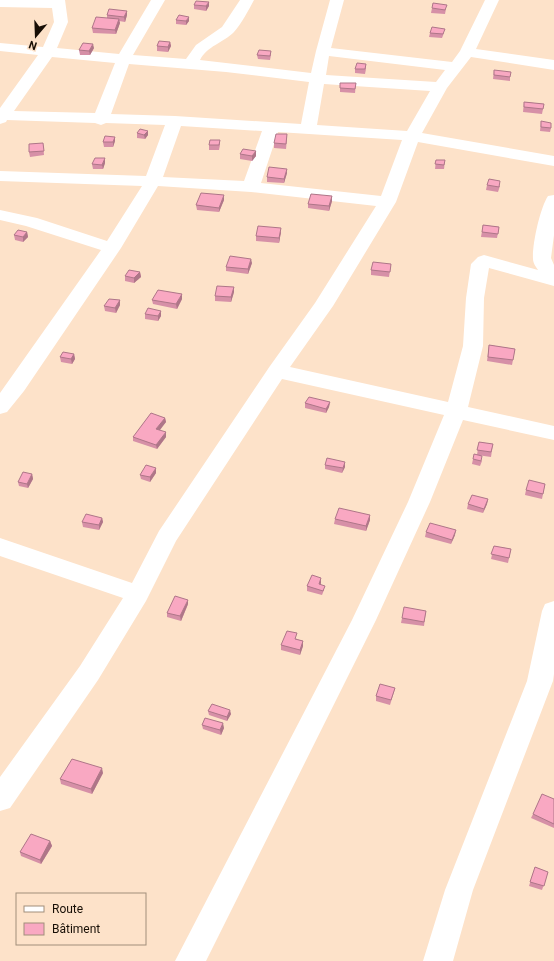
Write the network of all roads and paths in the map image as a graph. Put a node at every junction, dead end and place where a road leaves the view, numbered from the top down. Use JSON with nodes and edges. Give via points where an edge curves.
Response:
{"nodes":[{"id":1,"x":158,"y":0,"type":"edge"},
{"id":2,"x":247,"y":0,"type":"edge"},
{"id":3,"x":337,"y":0,"type":"edge"},
{"id":4,"x":492,"y":0,"type":"edge"},
{"id":5,"x":58,"y":2,"type":"edge"},
{"id":6,"x":0,"y":3,"type":"edge"},
{"id":7,"x":0,"y":47,"type":"edge"},
{"id":8,"x":322,"y":51,"type":"junction"},
{"id":9,"x":48,"y":52,"type":"junction"},
{"id":10,"x":124,"y":58,"type":"junction"},
{"id":11,"x":462,"y":59,"type":"junction"},
{"id":12,"x":190,"y":65,"type":"junction"},
{"id":13,"x":554,"y":65,"type":"edge"},
{"id":14,"x":318,"y":79,"type":"junction"},
{"id":15,"x":440,"y":87,"type":"junction"},
{"id":16,"x":1,"y":116,"type":"edge"},
{"id":17,"x":100,"y":120,"type":"junction"},
{"id":18,"x":175,"y":121,"type":"junction"},
{"id":19,"x":272,"y":127,"type":"junction"},
{"id":20,"x":308,"y":129,"type":"junction"},
{"id":21,"x":412,"y":136,"type":"junction"},
{"id":22,"x":554,"y":161,"type":"edge"},
{"id":23,"x":0,"y":176,"type":"edge"},
{"id":24,"x":153,"y":181,"type":"junction"},
{"id":25,"x":251,"y":187,"type":"junction"},
{"id":26,"x":554,"y":200,"type":"edge"},
{"id":27,"x":387,"y":202,"type":"junction"},
{"id":28,"x":0,"y":215,"type":"edge"},
{"id":29,"x":112,"y":248,"type":"junction"},
{"id":30,"x":554,"y":276,"type":"edge"},
{"id":31,"x":554,"y":280,"type":"edge"},
{"id":32,"x":277,"y":371,"type":"junction"},
{"id":33,"x":8,"y":383,"type":"edge"},
{"id":34,"x":0,"y":407,"type":"edge"},
{"id":35,"x":456,"y":412,"type":"junction"},
{"id":36,"x":554,"y":433,"type":"edge"},
{"id":37,"x":0,"y":547,"type":"edge"},
{"id":38,"x":138,"y":594,"type":"junction"},
{"id":39,"x":554,"y":611,"type":"edge"},
{"id":40,"x":0,"y":799,"type":"edge"},
{"id":41,"x":190,"y":961,"type":"edge"},
{"id":42,"x":438,"y":961,"type":"edge"}],
"edges":[{"from":1,"to":10,"type":"street"},
{"from":2,"to":12,"type":"street","via":[[229,28],[199,49]]},
{"from":3,"to":8,"type":"street"},
{"from":4,"to":11,"type":"street"},
{"from":5,"to":6,"type":"street"},
{"from":5,"to":9,"type":"street","via":[[61,22]]},
{"from":7,"to":9,"type":"street"},
{"from":8,"to":11,"type":"street"},
{"from":8,"to":14,"type":"street"},
{"from":9,"to":10,"type":"street"},
{"from":9,"to":16,"type":"street"},
{"from":10,"to":12,"type":"street"},
{"from":10,"to":17,"type":"street"},
{"from":11,"to":13,"type":"street"},
{"from":11,"to":15,"type":"street"},
{"from":12,"to":14,"type":"street"},
{"from":14,"to":15,"type":"street"},
{"from":14,"to":20,"type":"street"},
{"from":15,"to":21,"type":"street"},
{"from":16,"to":17,"type":"street"},
{"from":17,"to":18,"type":"street"},
{"from":18,"to":19,"type":"street"},
{"from":18,"to":24,"type":"street"},
{"from":19,"to":20,"type":"street"},
{"from":19,"to":25,"type":"street"},
{"from":20,"to":21,"type":"street"},
{"from":21,"to":22,"type":"street"},
{"from":21,"to":27,"type":"street"},
{"from":23,"to":24,"type":"street"},
{"from":24,"to":25,"type":"street"},
{"from":24,"to":29,"type":"street"},
{"from":25,"to":27,"type":"street"},
{"from":26,"to":30,"type":"street","via":[[547,220],[542,258],[544,265]]},
{"from":27,"to":32,"type":"street","via":[[335,287]]},
{"from":28,"to":29,"type":"street","via":[[31,222]]},
{"from":29,"to":33,"type":"street"},
{"from":31,"to":35,"type":"street","via":[[484,261],[480,264],[475,298],[473,346]]},
{"from":32,"to":35,"type":"street"},
{"from":32,"to":38,"type":"street","via":[[167,537]]},
{"from":33,"to":34,"type":"street"},
{"from":35,"to":36,"type":"street"},
{"from":35,"to":41,"type":"street","via":[[419,502],[364,620]]},
{"from":37,"to":38,"type":"street"},
{"from":38,"to":40,"type":"street","via":[[89,672]]},
{"from":39,"to":42,"type":"street","via":[[540,681],[460,890]]}]}
